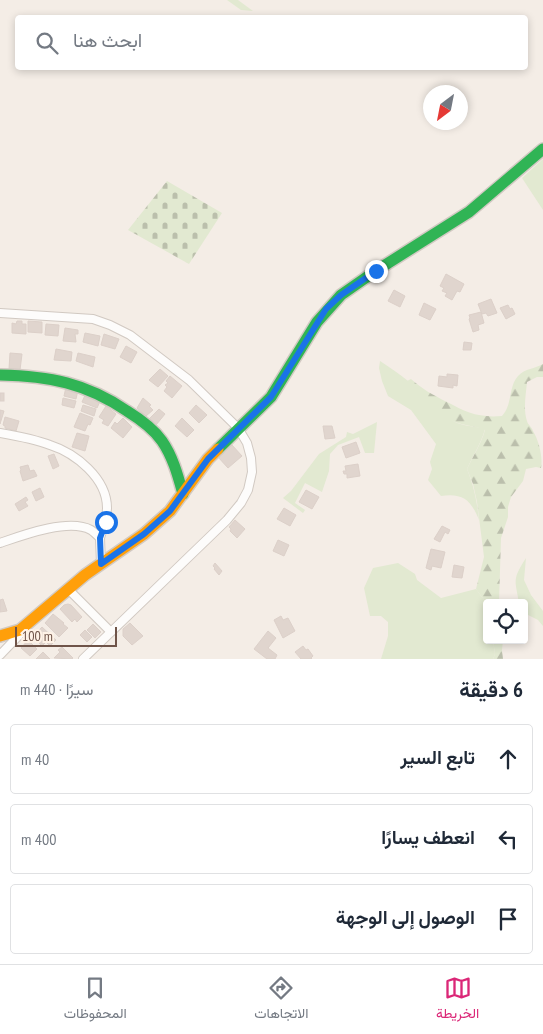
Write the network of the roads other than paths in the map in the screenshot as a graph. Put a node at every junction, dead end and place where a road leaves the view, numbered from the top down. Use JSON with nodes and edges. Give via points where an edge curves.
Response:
{"nodes":[{"id":1,"x":543,"y":149,"type":"edge"},
{"id":2,"x":0,"y":313,"type":"edge"},
{"id":3,"x":0,"y":375,"type":"edge"},
{"id":4,"x":238,"y":428,"type":"junction"},
{"id":5,"x":0,"y":433,"type":"edge"},
{"id":6,"x":183,"y":494,"type":"junction"},
{"id":7,"x":100,"y":538,"type":"junction"},
{"id":8,"x":0,"y":542,"type":"edge"},
{"id":9,"x":101,"y":564,"type":"junction"},
{"id":10,"x":68,"y":589,"type":"junction"},
{"id":11,"x":31,"y":622,"type":"junction"},
{"id":12,"x":111,"y":632,"type":"junction"},
{"id":13,"x":0,"y":636,"type":"edge"},
{"id":14,"x":0,"y":655,"type":"edge"},
{"id":15,"x":83,"y":659,"type":"edge"}],
"edges":[{"from":1,"to":4,"type":"street","via":[[469,212],[341,295],[317,322],[271,397]]},
{"from":2,"to":4,"type":"street","via":[[93,319],[130,335],[189,380]]},
{"from":3,"to":6,"type":"street","via":[[58,379],[100,394],[120,406],[164,442]]},
{"from":4,"to":6,"type":"street","via":[[208,459]]},
{"from":4,"to":12,"type":"street","via":[[247,442],[251,458],[248,490],[241,503]]},
{"from":5,"to":7,"type":"street","via":[[51,445],[70,454],[88,469],[98,480],[108,507]]},
{"from":6,"to":9,"type":"street","via":[[170,511],[144,534]]},
{"from":7,"to":8,"type":"street","via":[[92,530],[61,526]]},
{"from":7,"to":9,"type":"street"},
{"from":9,"to":10,"type":"street"},
{"from":10,"to":11,"type":"street"},
{"from":10,"to":12,"type":"street"},
{"from":11,"to":13,"type":"street","via":[[20,630]]},
{"from":11,"to":14,"type":"street"},
{"from":12,"to":15,"type":"street"}]}
